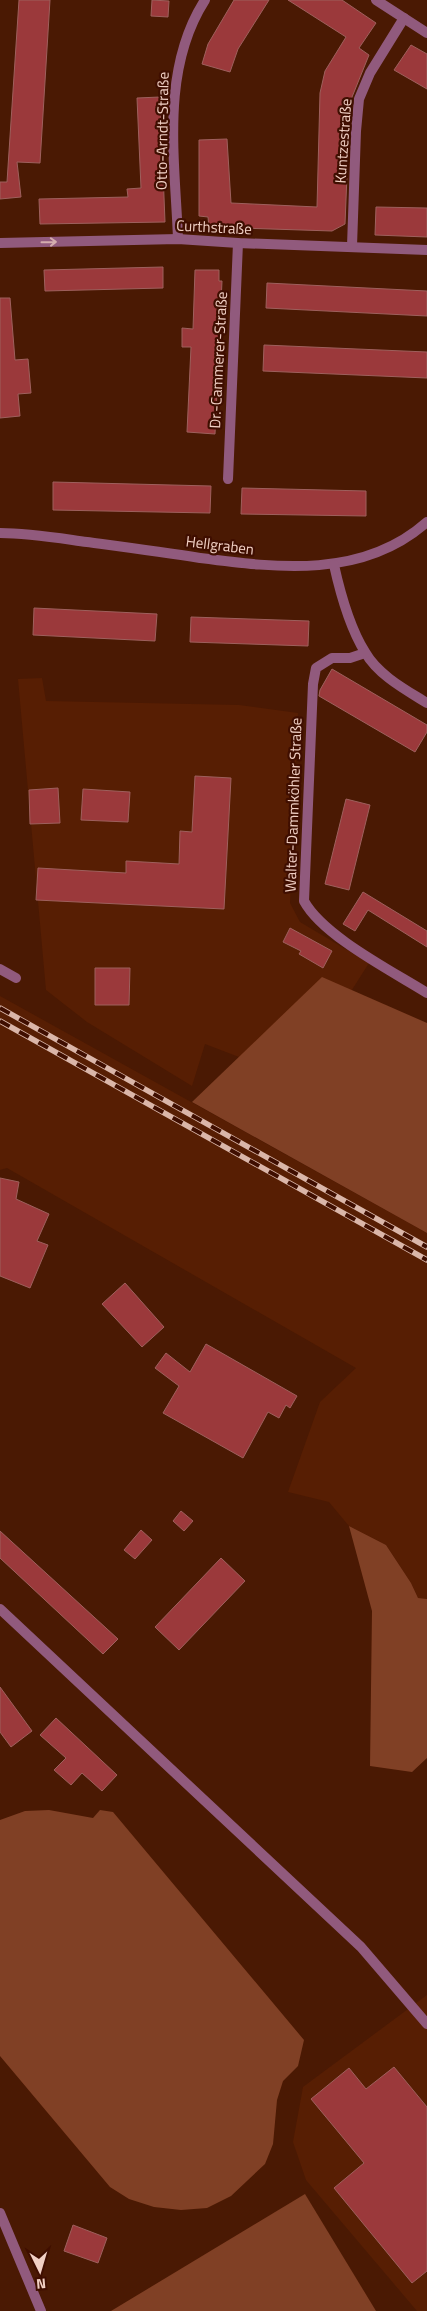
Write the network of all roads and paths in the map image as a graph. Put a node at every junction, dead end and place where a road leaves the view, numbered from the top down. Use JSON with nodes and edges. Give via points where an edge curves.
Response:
{"nodes":[{"id":1,"x":205,"y":0,"type":"edge"},
{"id":2,"x":376,"y":0,"type":"edge"},
{"id":3,"x":404,"y":18,"type":"junction"},
{"id":4,"x":427,"y":33,"type":"edge"},
{"id":5,"x":178,"y":239,"type":"junction"},
{"id":6,"x":0,"y":243,"type":"edge"},
{"id":7,"x":238,"y":243,"type":"junction"},
{"id":8,"x":352,"y":246,"type":"junction"},
{"id":9,"x":427,"y":250,"type":"edge"},
{"id":10,"x":228,"y":479,"type":"dead end"},
{"id":11,"x":427,"y":522,"type":"edge"},
{"id":12,"x":0,"y":533,"type":"edge"},
{"id":13,"x":334,"y":565,"type":"junction"},
{"id":14,"x":365,"y":653,"type":"junction"},
{"id":15,"x":427,"y":703,"type":"edge"},
{"id":16,"x":0,"y":969,"type":"edge"},
{"id":17,"x":16,"y":978,"type":"dead end"},
{"id":18,"x":427,"y":993,"type":"edge"},
{"id":19,"x":0,"y":1608,"type":"edge"},
{"id":20,"x":427,"y":2024,"type":"edge"},
{"id":21,"x":0,"y":2213,"type":"edge"},
{"id":22,"x":41,"y":2311,"type":"edge"}],
"edges":[{"from":1,"to":5,"type":"street","name":"Otto-Arndt-Straße","via":[[194,17],[177,68],[174,115]]},
{"from":2,"to":3,"type":"street"},
{"from":3,"to":4,"type":"street"},
{"from":3,"to":8,"type":"street","name":"Kuntzestraße","via":[[370,73],[360,99]]},
{"from":6,"to":5,"type":"street","name":"Curthstraße","one_way":true},
{"from":5,"to":7,"type":"street","name":"Curthstraße"},
{"from":7,"to":8,"type":"street","name":"Curthstraße"},
{"from":7,"to":10,"type":"street","name":"Dr.-Cammerer-Straße"},
{"from":8,"to":9,"type":"street","name":"Curthstraße"},
{"from":11,"to":13,"type":"street","name":"Hellgraben","via":[[384,551]]},
{"from":12,"to":13,"type":"street","name":"Hellgraben","via":[[60,538],[262,566]]},
{"from":13,"to":14,"type":"street"},
{"from":14,"to":15,"type":"street","via":[[394,681]]},
{"from":14,"to":18,"type":"street","name":"Walter-Dammköhler Straße","via":[[350,658],[332,658],[316,668],[304,901],[310,913],[332,933]]},
{"from":16,"to":17,"type":"street"},
{"from":19,"to":20,"type":"street","via":[[361,1947]]},
{"from":21,"to":22,"type":"street"}]}
